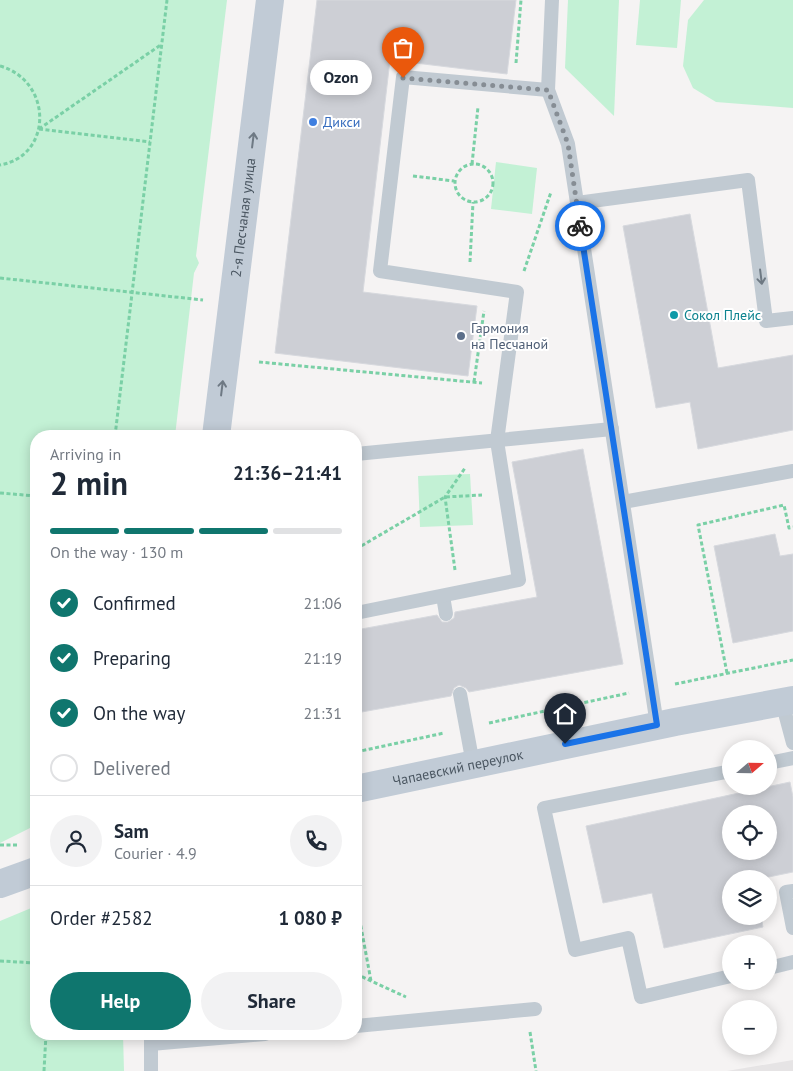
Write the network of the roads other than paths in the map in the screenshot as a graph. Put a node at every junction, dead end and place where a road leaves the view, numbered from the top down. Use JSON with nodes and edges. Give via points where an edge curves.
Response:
{"nodes":[{"id":1,"x":270,"y":0,"type":"edge"},
{"id":2,"x":552,"y":0,"type":"edge"},
{"id":3,"x":548,"y":90,"type":"junction"},
{"id":4,"x":577,"y":203,"type":"junction"},
{"id":5,"x":793,"y":318,"type":"edge"},
{"id":6,"x":612,"y":429,"type":"junction"},
{"id":7,"x":217,"y":430,"type":"edge"},
{"id":8,"x":497,"y":441,"type":"junction"},
{"id":9,"x":362,"y":453,"type":"edge"},
{"id":10,"x":793,"y":471,"type":"edge"},
{"id":11,"x":623,"y":502,"type":"junction"},
{"id":12,"x":443,"y":596,"type":"junction"},
{"id":13,"x":362,"y":612,"type":"edge"},
{"id":14,"x":446,"y":614,"type":"dead end"},
{"id":15,"x":460,"y":694,"type":"dead end"},
{"id":16,"x":787,"y":701,"type":"edge"},
{"id":17,"x":657,"y":725,"type":"junction"},
{"id":18,"x":793,"y":743,"type":"edge"},
{"id":19,"x":793,"y":758,"type":"edge"},
{"id":20,"x":778,"y":761,"type":"edge"},
{"id":21,"x":473,"y":764,"type":"junction"},
{"id":22,"x":722,"y":773,"type":"edge"},
{"id":23,"x":362,"y":788,"type":"edge"},
{"id":24,"x":30,"y":873,"type":"edge"},
{"id":25,"x":0,"y":884,"type":"edge"},
{"id":26,"x":793,"y":890,"type":"edge"},
{"id":27,"x":793,"y":928,"type":"edge"},
{"id":28,"x":793,"y":962,"type":"edge"},
{"id":29,"x":777,"y":966,"type":"edge"},
{"id":30,"x":722,"y":978,"type":"edge"},
{"id":31,"x":535,"y":1009,"type":"dead end"},
{"id":32,"x":362,"y":1025,"type":"edge"},
{"id":33,"x":151,"y":1040,"type":"edge"},
{"id":34,"x":151,"y":1071,"type":"edge"}],
"edges":[{"from":7,"to":1,"type":"street","name":"2-я Песчаная улица","one_way":true},
{"from":2,"to":3,"type":"lane"},
{"from":3,"to":4,"type":"lane","via":[[568,144]]},
{"from":3,"to":8,"type":"lane","via":[[403,78],[380,271],[517,292]]},
{"from":4,"to":5,"type":"lane","one_way":true,"via":[[748,180],[766,322]]},
{"from":4,"to":6,"type":"lane"},
{"from":6,"to":8,"type":"lane"},
{"from":6,"to":11,"type":"lane"},
{"from":8,"to":9,"type":"lane"},
{"from":8,"to":12,"type":"lane","via":[[520,580]]},
{"from":10,"to":11,"type":"lane"},
{"from":11,"to":17,"type":"lane"},
{"from":12,"to":13,"type":"lane"},
{"from":12,"to":14,"type":"lane"},
{"from":15,"to":21,"type":"lane"},
{"from":16,"to":17,"type":"street","name":"Чапаевский переулок"},
{"from":16,"to":18,"type":"lane"},
{"from":17,"to":21,"type":"street","name":"Чапаевский переулок"},
{"from":19,"to":20,"type":"lane"},
{"from":21,"to":23,"type":"street","name":"Чапаевский переулок"},
{"from":22,"to":30,"type":"lane","via":[[544,808],[575,950],[628,938],[641,997]]},
{"from":24,"to":25,"type":"street"},
{"from":26,"to":27,"type":"lane","via":[[786,892]]},
{"from":28,"to":29,"type":"lane"},
{"from":31,"to":32,"type":"lane"},
{"from":33,"to":34,"type":"lane"}]}
